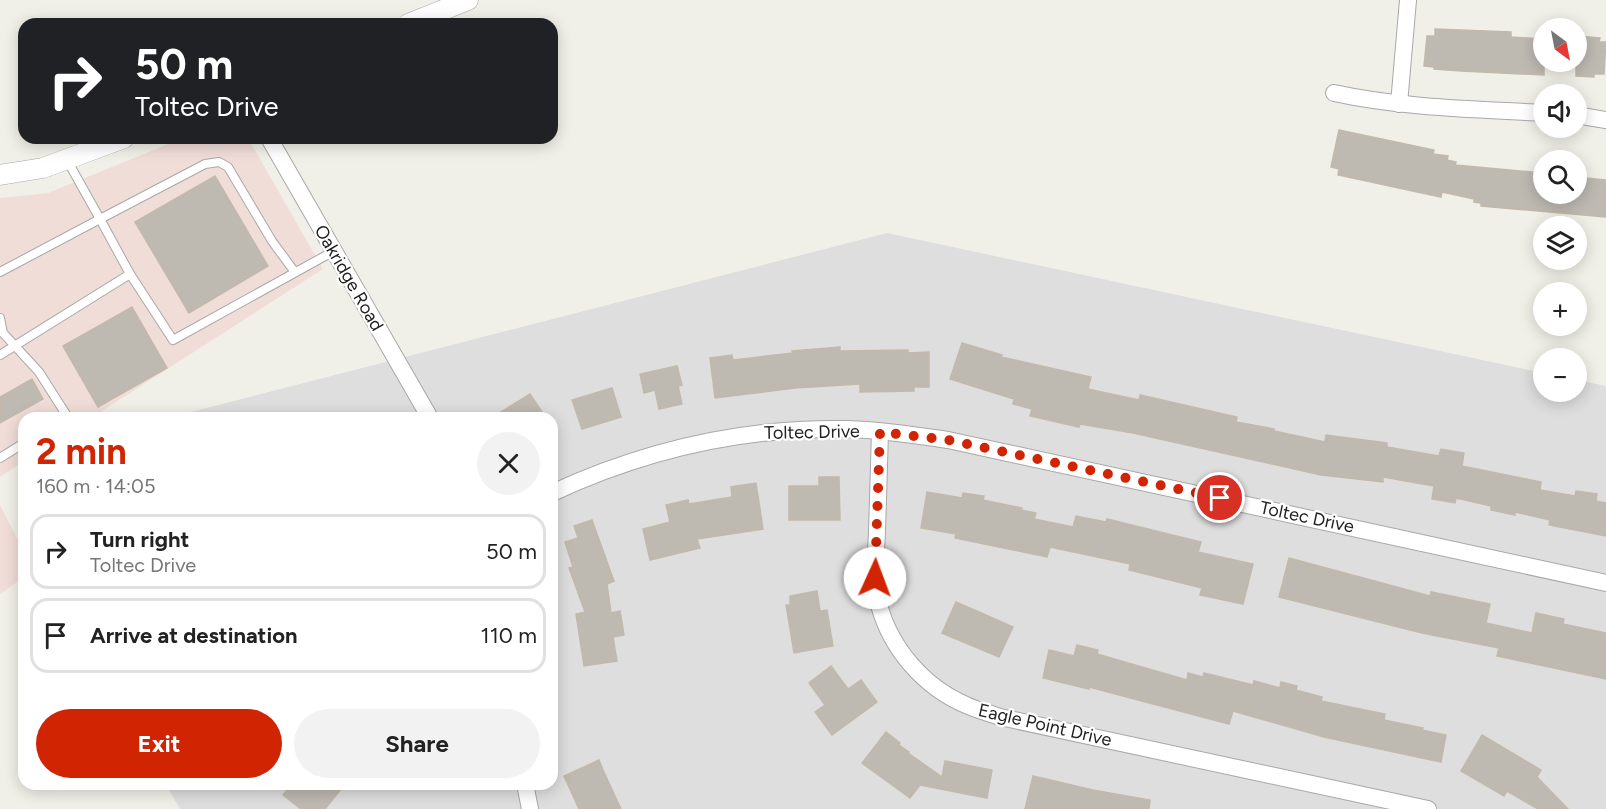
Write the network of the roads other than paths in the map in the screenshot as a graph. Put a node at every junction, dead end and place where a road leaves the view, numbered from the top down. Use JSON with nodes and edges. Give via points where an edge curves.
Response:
{"nodes":[{"id":1,"x":468,"y":0,"type":"edge"},
{"id":2,"x":1408,"y":0,"type":"edge"},
{"id":3,"x":423,"y":18,"type":"edge"},
{"id":4,"x":1334,"y":93,"type":"dead end"},
{"id":5,"x":1399,"y":104,"type":"junction"},
{"id":6,"x":1533,"y":112,"type":"edge"},
{"id":7,"x":1587,"y":117,"type":"edge"},
{"id":8,"x":1606,"y":120,"type":"edge"},
{"id":9,"x":108,"y":144,"type":"edge"},
{"id":10,"x":272,"y":144,"type":"edge"},
{"id":11,"x":67,"y":160,"type":"junction"},
{"id":12,"x":0,"y":175,"type":"edge"},
{"id":13,"x":100,"y":219,"type":"junction"},
{"id":14,"x":334,"y":251,"type":"junction"},
{"id":15,"x":294,"y":271,"type":"junction"},
{"id":16,"x":0,"y":272,"type":"edge"},
{"id":17,"x":130,"y":274,"type":"junction"},
{"id":18,"x":0,"y":318,"type":"edge"},
{"id":19,"x":14,"y":346,"type":"junction"},
{"id":20,"x":0,"y":355,"type":"edge"},
{"id":21,"x":64,"y":412,"type":"edge"},
{"id":22,"x":426,"y":412,"type":"edge"},
{"id":23,"x":880,"y":432,"type":"junction"},
{"id":24,"x":18,"y":447,"type":"edge"},
{"id":25,"x":0,"y":458,"type":"edge"},
{"id":26,"x":558,"y":490,"type":"edge"},
{"id":27,"x":1606,"y":583,"type":"edge"},
{"id":28,"x":526,"y":790,"type":"edge"},
{"id":29,"x":527,"y":808,"type":"edge"},
{"id":30,"x":1428,"y":809,"type":"edge"}],
"edges":[{"from":1,"to":3,"type":"street"},
{"from":2,"to":5,"type":"street"},
{"from":4,"to":5,"type":"street"},
{"from":5,"to":6,"type":"street"},
{"from":7,"to":8,"type":"street"},
{"from":9,"to":11,"type":"street"},
{"from":10,"to":14,"type":"street","name":"Oakridge Road"},
{"from":11,"to":12,"type":"street"},
{"from":11,"to":13,"type":"lane"},
{"from":13,"to":15,"type":"lane","via":[[205,164],[219,162],[228,167]]},
{"from":13,"to":16,"type":"lane"},
{"from":13,"to":17,"type":"lane"},
{"from":14,"to":15,"type":"lane"},
{"from":14,"to":22,"type":"street","name":"Oakridge Road"},
{"from":15,"to":17,"type":"lane","via":[[173,340]]},
{"from":17,"to":19,"type":"lane"},
{"from":18,"to":19,"type":"lane","via":[[3,333]]},
{"from":19,"to":20,"type":"lane"},
{"from":19,"to":21,"type":"lane","via":[[39,372]]},
{"from":23,"to":26,"type":"street","name":"Toltec Drive","via":[[793,430],[709,440],[606,469]]},
{"from":23,"to":27,"type":"street","name":"Toltec Drive","via":[[948,440]]},
{"from":23,"to":30,"type":"street","name":"Eagle Point Drive","via":[[875,578],[879,605],[901,652],[927,681],[949,697],[1000,717]]},
{"from":24,"to":25,"type":"lane"},
{"from":28,"to":29,"type":"street"}]}
